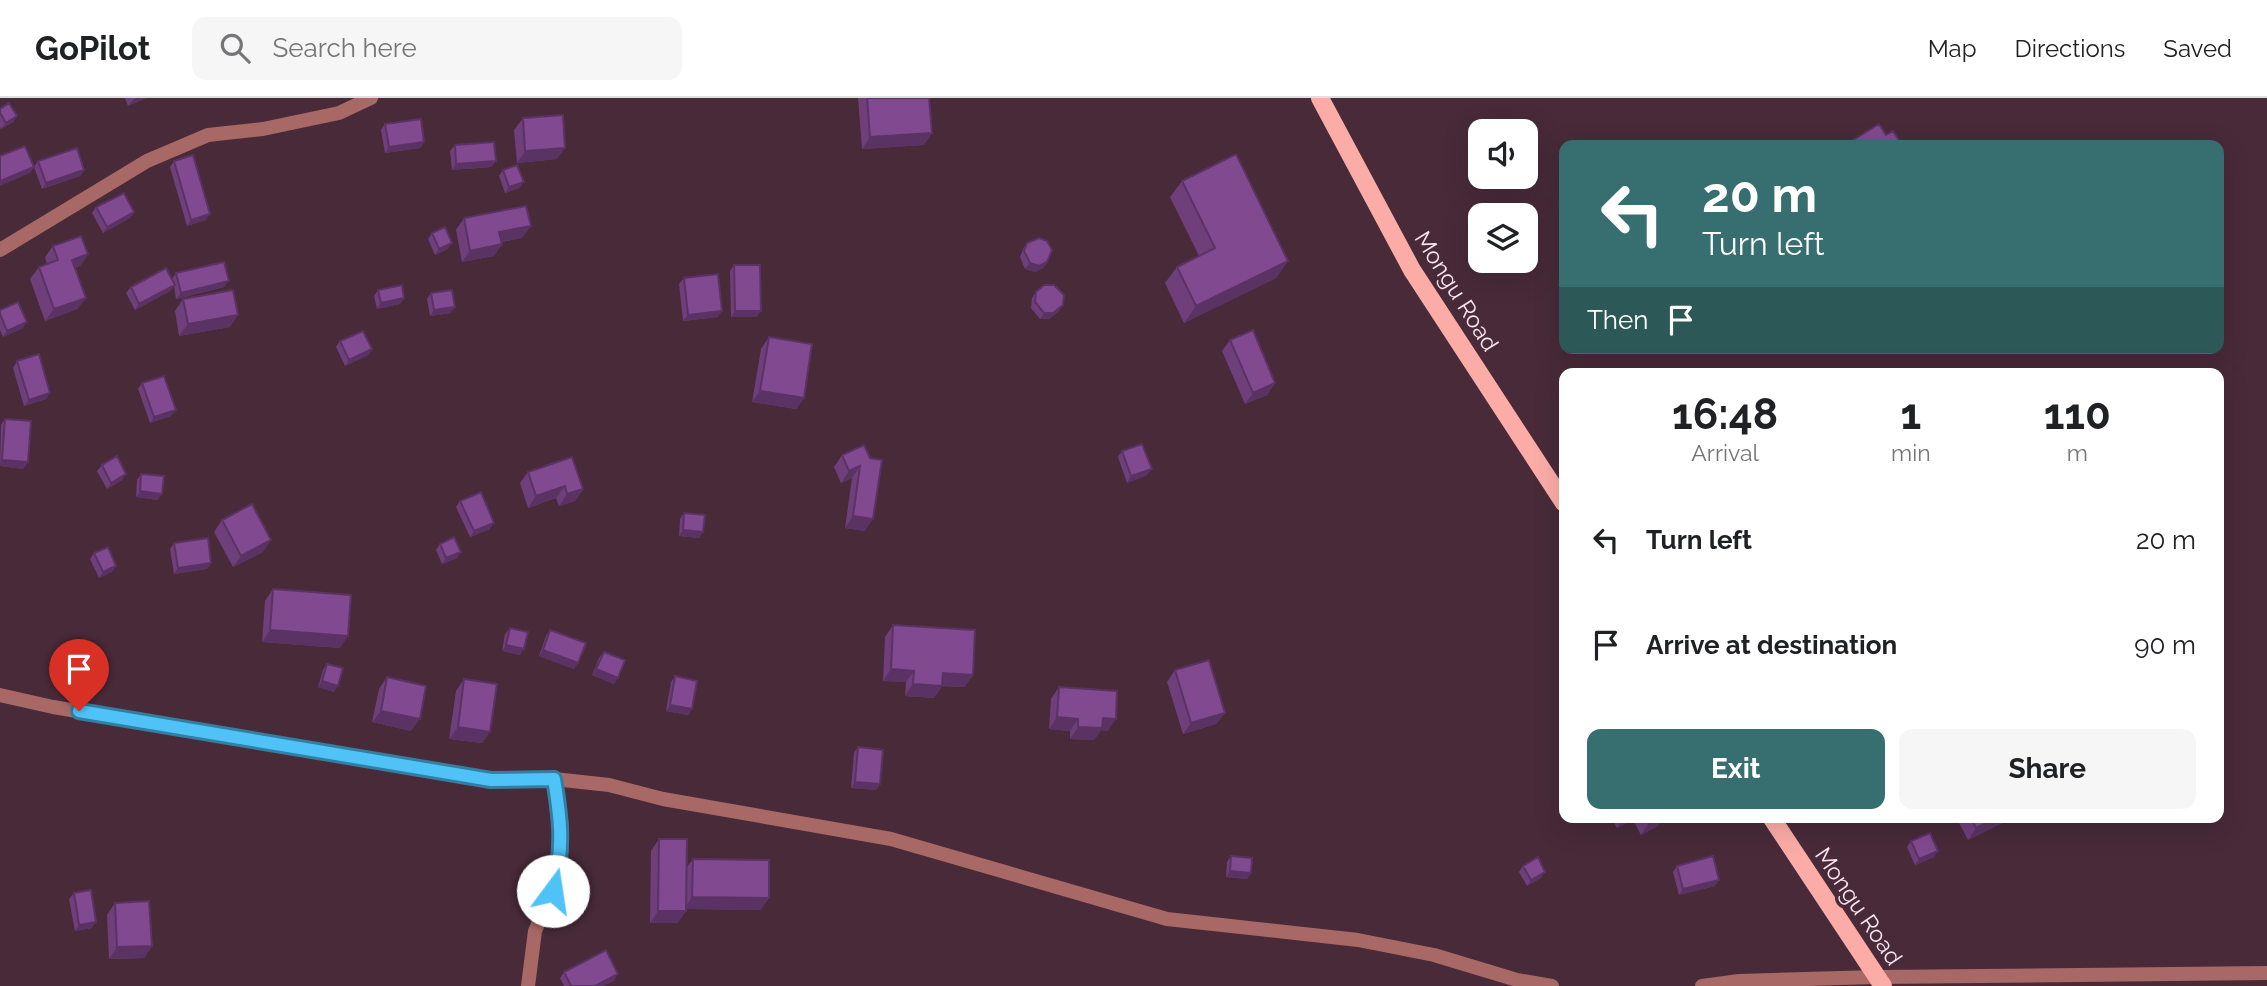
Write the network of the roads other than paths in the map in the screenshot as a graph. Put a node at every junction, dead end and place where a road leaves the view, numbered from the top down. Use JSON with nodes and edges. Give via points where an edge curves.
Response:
{"nodes":[{"id":1,"x":371,"y":98,"type":"edge"},
{"id":2,"x":1320,"y":98,"type":"edge"},
{"id":3,"x":0,"y":250,"type":"edge"},
{"id":4,"x":1559,"y":495,"type":"edge"},
{"id":5,"x":0,"y":695,"type":"edge"},
{"id":6,"x":554,"y":779,"type":"junction"},
{"id":7,"x":1775,"y":823,"type":"edge"},
{"id":8,"x":2267,"y":973,"type":"edge"},
{"id":9,"x":1880,"y":981,"type":"edge"},
{"id":10,"x":528,"y":986,"type":"edge"},
{"id":11,"x":1552,"y":986,"type":"edge"},
{"id":12,"x":1702,"y":986,"type":"edge"}],
"edges":[{"from":1,"to":3,"type":"street","via":[[339,113],[208,135],[136,168]]},
{"from":2,"to":4,"type":"main road","name":"Mongu Road","via":[[1412,271]]},
{"from":5,"to":6,"type":"street","via":[[410,768],[491,780]]},
{"from":6,"to":10,"type":"street","via":[[562,827],[561,859],[535,931]]},
{"from":6,"to":11,"type":"street","via":[[609,785],[663,799],[891,839],[1167,919],[1359,940]]},
{"from":7,"to":9,"type":"main road","name":"Mongu Road"},
{"from":8,"to":9,"type":"street"},
{"from":9,"to":12,"type":"street","via":[[1739,981]]}]}
